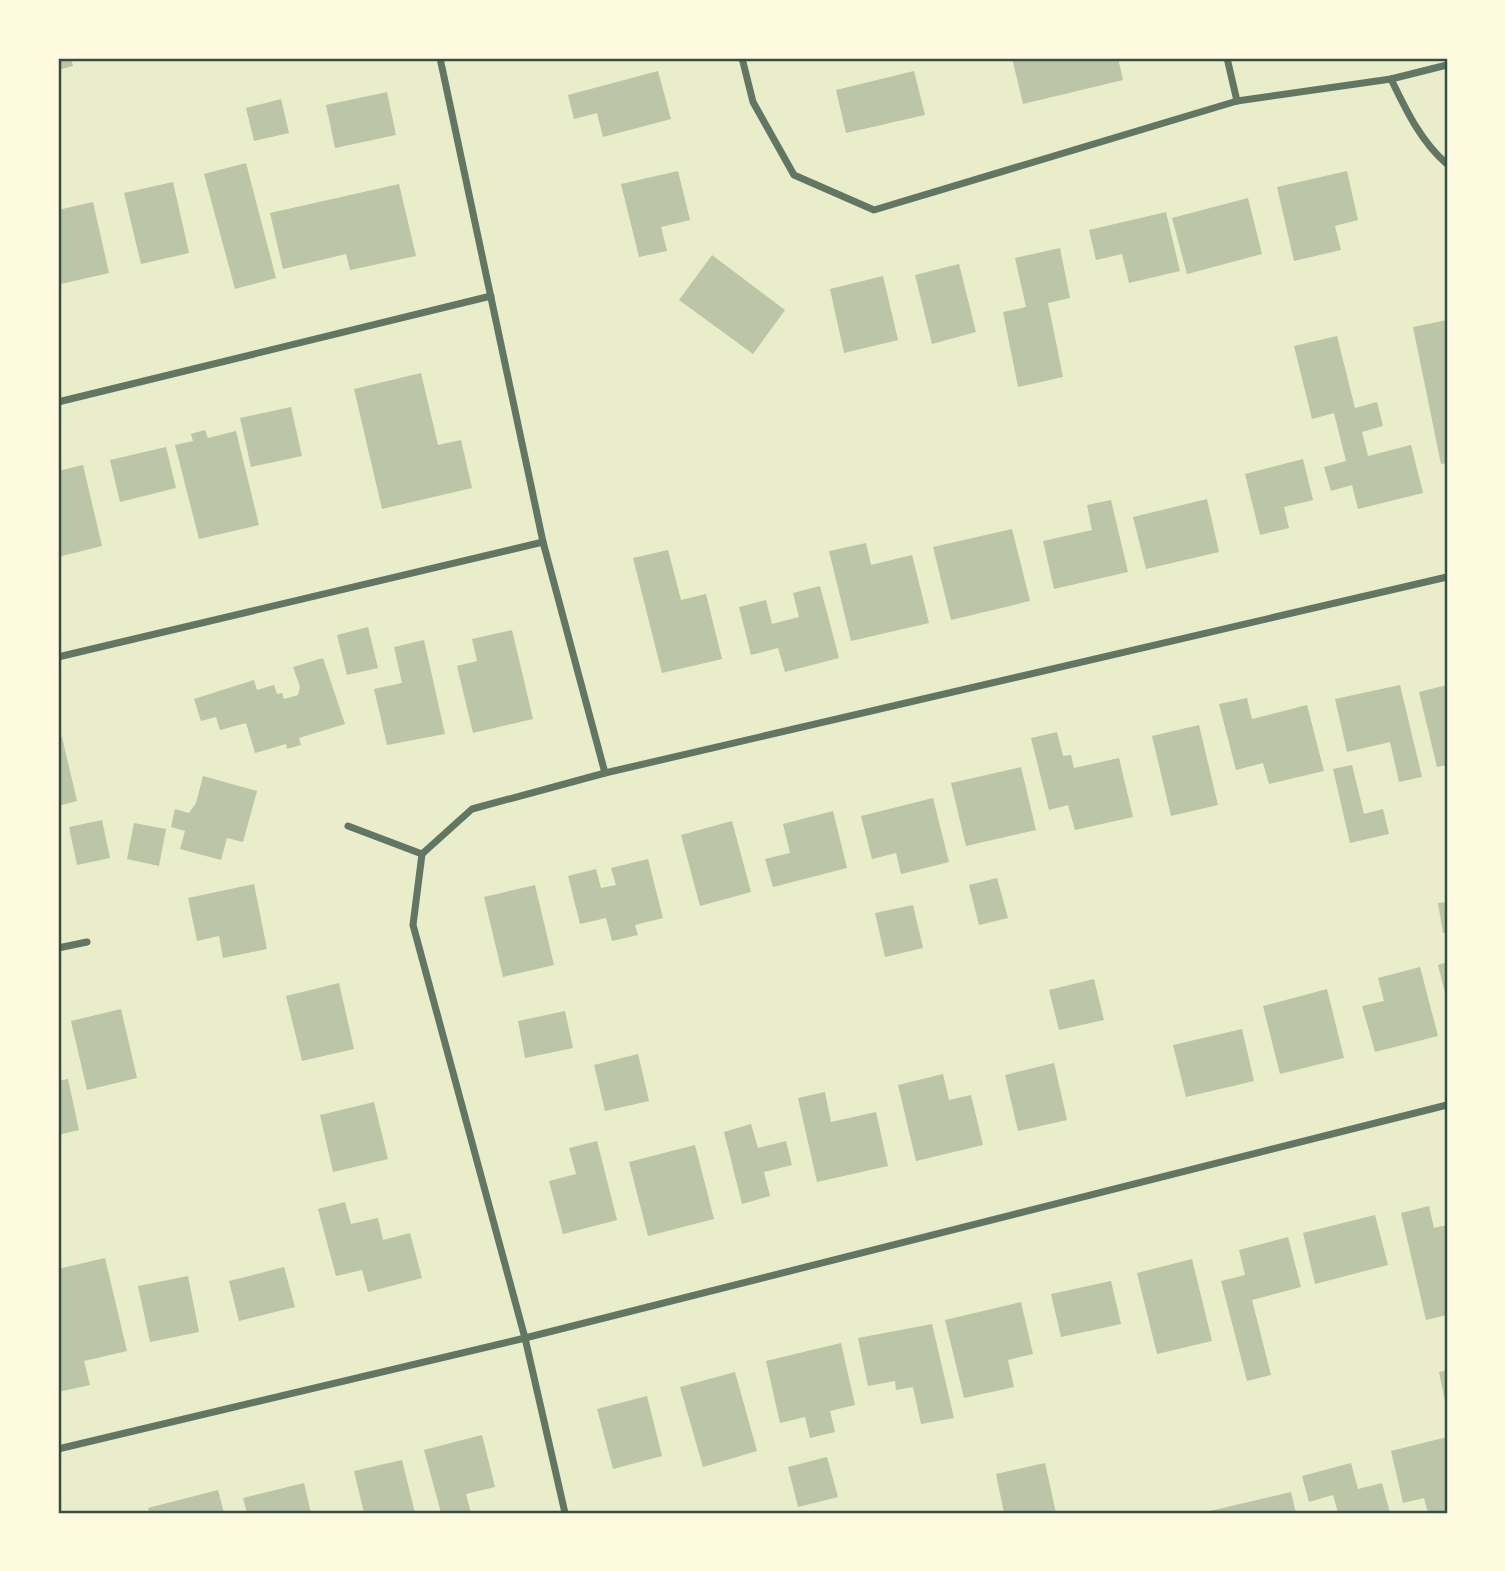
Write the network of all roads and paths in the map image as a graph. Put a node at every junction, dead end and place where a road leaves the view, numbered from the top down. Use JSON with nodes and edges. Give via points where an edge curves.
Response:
{"nodes":[{"id":1,"x":440,"y":58,"type":"edge"},
{"id":2,"x":742,"y":58,"type":"edge"},
{"id":3,"x":1227,"y":58,"type":"edge"},
{"id":4,"x":1447,"y":65,"type":"edge"},
{"id":5,"x":1391,"y":79,"type":"junction"},
{"id":6,"x":1237,"y":101,"type":"junction"},
{"id":7,"x":1447,"y":164,"type":"edge"},
{"id":8,"x":491,"y":296,"type":"junction"},
{"id":9,"x":58,"y":402,"type":"edge"},
{"id":10,"x":543,"y":542,"type":"junction"},
{"id":11,"x":1447,"y":577,"type":"edge"},
{"id":12,"x":58,"y":657,"type":"edge"},
{"id":13,"x":605,"y":773,"type":"junction"},
{"id":14,"x":348,"y":826,"type":"dead end"},
{"id":15,"x":422,"y":854,"type":"junction"},
{"id":16,"x":87,"y":942,"type":"dead end"},
{"id":17,"x":58,"y":948,"type":"edge"},
{"id":18,"x":1447,"y":1105,"type":"edge"},
{"id":19,"x":525,"y":1338,"type":"junction"},
{"id":20,"x":58,"y":1449,"type":"edge"},
{"id":21,"x":565,"y":1513,"type":"edge"}],
"edges":[{"from":1,"to":8,"type":"street"},
{"from":2,"to":6,"type":"street","via":[[753,102],[794,175],[874,210]]},
{"from":3,"to":6,"type":"street"},
{"from":4,"to":5,"type":"street"},
{"from":5,"to":6,"type":"street"},
{"from":5,"to":7,"type":"street","via":[[1410,117]]},
{"from":8,"to":9,"type":"street"},
{"from":8,"to":10,"type":"street"},
{"from":10,"to":12,"type":"street"},
{"from":10,"to":13,"type":"street"},
{"from":11,"to":13,"type":"street"},
{"from":13,"to":15,"type":"street","via":[[472,810]]},
{"from":14,"to":15,"type":"street"},
{"from":15,"to":19,"type":"street","via":[[413,925]]},
{"from":16,"to":17,"type":"street"},
{"from":18,"to":19,"type":"street"},
{"from":19,"to":20,"type":"street"},
{"from":19,"to":21,"type":"street"}]}
